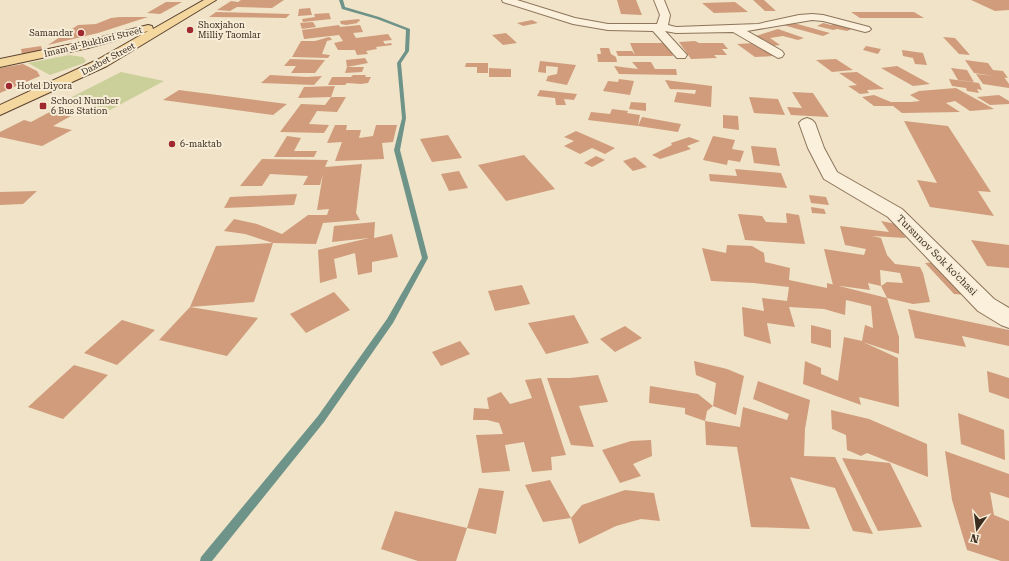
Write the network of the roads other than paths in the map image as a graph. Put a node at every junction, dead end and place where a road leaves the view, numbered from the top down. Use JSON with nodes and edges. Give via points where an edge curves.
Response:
{"nodes":[{"id":1,"x":211,"y":0,"type":"edge"},
{"id":2,"x":507,"y":0,"type":"edge"},
{"id":3,"x":658,"y":0,"type":"edge"},
{"id":4,"x":185,"y":16,"type":"junction"},
{"id":5,"x":659,"y":28,"type":"junction"},
{"id":6,"x":735,"y":29,"type":"junction"},
{"id":7,"x":865,"y":29,"type":"dead end"},
{"id":8,"x":778,"y":54,"type":"dead end"},
{"id":9,"x":681,"y":55,"type":"dead end"},
{"id":10,"x":0,"y":63,"type":"edge"},
{"id":11,"x":0,"y":111,"type":"edge"},
{"id":12,"x":806,"y":123,"type":"dead end"},
{"id":13,"x":1009,"y":319,"type":"edge"}],
"edges":[{"from":1,"to":4,"type":"main road","name":"Daxbet Street"},
{"from":2,"to":5,"type":"street","via":[[580,22],[608,27]]},
{"from":3,"to":5,"type":"street","via":[[665,15]]},
{"from":4,"to":10,"type":"main road","name":"Imam al-Bukhari Street","via":[[106,40]]},
{"from":4,"to":11,"type":"main road","name":"Daxbet Street","via":[[94,68]]},
{"from":5,"to":6,"type":"street"},
{"from":5,"to":9,"type":"street"},
{"from":6,"to":7,"type":"street","via":[[758,28],[812,17]]},
{"from":6,"to":8,"type":"street"},
{"from":12,"to":13,"type":"street","name":"Tursunov Sok ko'chasi","via":[[830,175],[895,213],[986,305]]}]}
